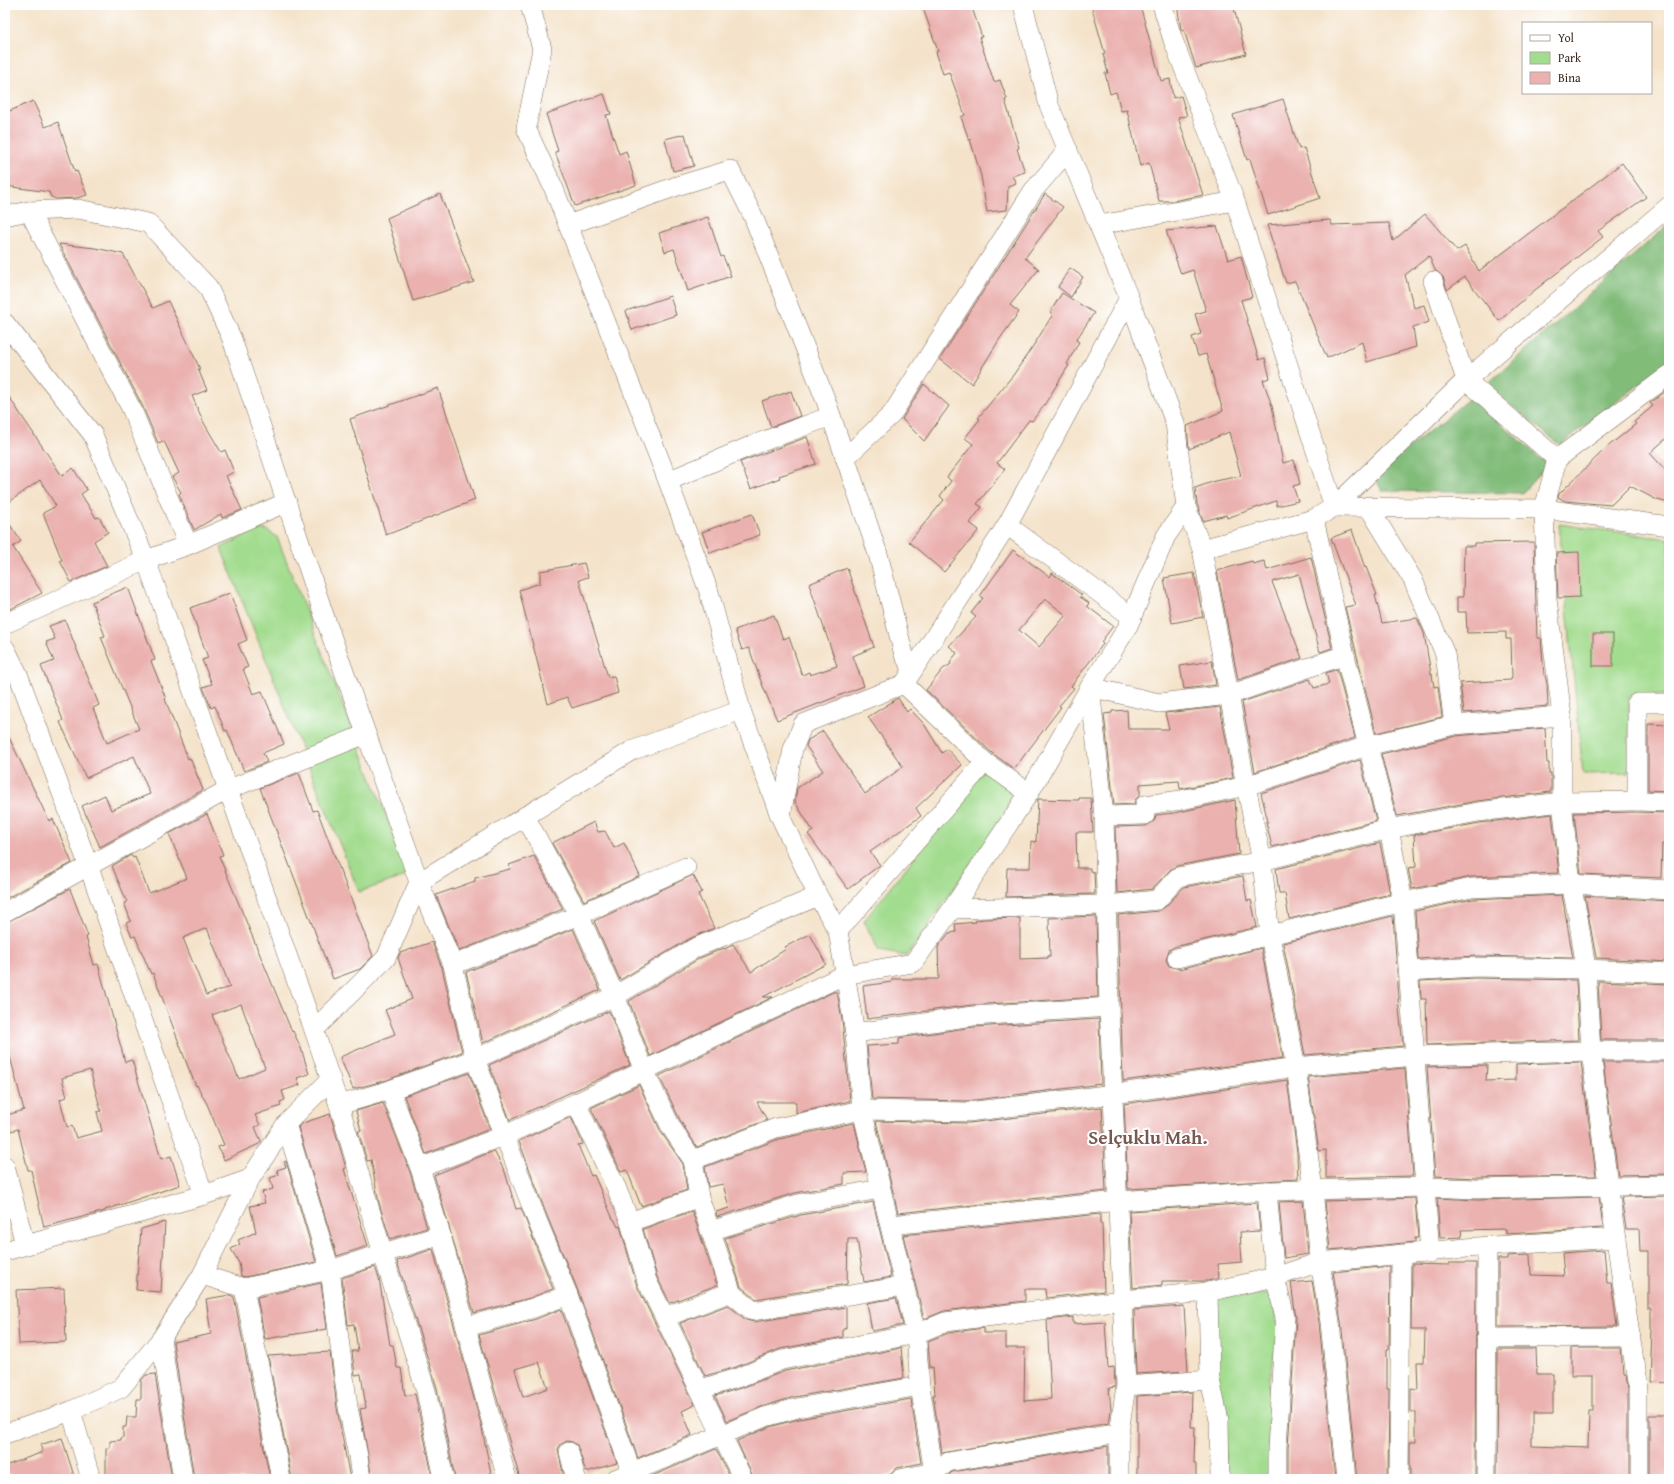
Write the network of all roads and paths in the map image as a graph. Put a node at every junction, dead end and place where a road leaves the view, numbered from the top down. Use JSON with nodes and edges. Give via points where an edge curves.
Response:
{"nodes":[{"id":1,"x":530,"y":5,"type":"edge"},
{"id":2,"x":1024,"y":5,"type":"edge"},
{"id":3,"x":1162,"y":5,"type":"edge"},
{"id":4,"x":1068,"y":150,"type":"junction"},
{"id":5,"x":1235,"y":201,"type":"junction"},
{"id":6,"x":1669,"y":207,"type":"edge"},
{"id":7,"x":29,"y":211,"type":"junction"},
{"id":8,"x":5,"y":216,"type":"edge"},
{"id":9,"x":568,"y":225,"type":"junction"},
{"id":10,"x":1099,"y":225,"type":"junction"},
{"id":11,"x":1433,"y":281,"type":"dead end"},
{"id":12,"x":1129,"y":298,"type":"junction"},
{"id":13,"x":5,"y":324,"type":"edge"},
{"id":14,"x":1669,"y":375,"type":"edge"},
{"id":15,"x":1466,"y":380,"type":"junction"},
{"id":16,"x":831,"y":416,"type":"junction"},
{"id":17,"x":845,"y":458,"type":"junction"},
{"id":18,"x":1557,"y":459,"type":"junction"},
{"id":19,"x":668,"y":481,"type":"junction"},
{"id":20,"x":287,"y":502,"type":"junction"},
{"id":21,"x":1368,"y":506,"type":"junction"},
{"id":22,"x":1186,"y":507,"type":"junction"},
{"id":23,"x":1334,"y":507,"type":"junction"},
{"id":24,"x":1544,"y":509,"type":"junction"},
{"id":25,"x":1314,"y":519,"type":"junction"},
{"id":26,"x":1007,"y":525,"type":"junction"},
{"id":27,"x":1669,"y":526,"type":"edge"},
{"id":28,"x":188,"y":545,"type":"junction"},
{"id":29,"x":1202,"y":549,"type":"junction"},
{"id":30,"x":146,"y":560,"type":"junction"},
{"id":31,"x":1132,"y":617,"type":"junction"},
{"id":32,"x":5,"y":624,"type":"edge"},
{"id":33,"x":5,"y":648,"type":"edge"},
{"id":34,"x":1345,"y":655,"type":"junction"},
{"id":35,"x":909,"y":677,"type":"junction"},
{"id":36,"x":1090,"y":686,"type":"junction"},
{"id":37,"x":1229,"y":695,"type":"junction"},
{"id":38,"x":1669,"y":703,"type":"edge"},
{"id":39,"x":741,"y":710,"type":"junction"},
{"id":40,"x":1562,"y":716,"type":"junction"},
{"id":41,"x":1454,"y":725,"type":"junction"},
{"id":42,"x":366,"y":734,"type":"junction"},
{"id":43,"x":1367,"y":746,"type":"junction"},
{"id":44,"x":985,"y":762,"type":"junction"},
{"id":45,"x":1246,"y":786,"type":"junction"},
{"id":46,"x":227,"y":790,"type":"junction"},
{"id":47,"x":1029,"y":793,"type":"junction"},
{"id":48,"x":1637,"y":801,"type":"junction"},
{"id":49,"x":1562,"y":802,"type":"junction"},
{"id":50,"x":1669,"y":802,"type":"edge"},
{"id":51,"x":525,"y":816,"type":"junction"},
{"id":52,"x":780,"y":816,"type":"junction"},
{"id":53,"x":1104,"y":816,"type":"junction"},
{"id":54,"x":1389,"y":829,"type":"junction"},
{"id":55,"x":1262,"y":861,"type":"junction"},
{"id":56,"x":90,"y":867,"type":"junction"},
{"id":57,"x":686,"y":867,"type":"dead end"},
{"id":58,"x":418,"y":882,"type":"junction"},
{"id":59,"x":1570,"y":884,"type":"junction"},
{"id":60,"x":1669,"y":890,"type":"edge"},
{"id":61,"x":818,"y":896,"type":"junction"},
{"id":62,"x":1403,"y":902,"type":"junction"},
{"id":63,"x":1107,"y":906,"type":"junction"},
{"id":64,"x":952,"y":909,"type":"junction"},
{"id":65,"x":5,"y":912,"type":"edge"},
{"id":66,"x":579,"y":915,"type":"junction"},
{"id":67,"x":838,"y":931,"type":"junction"},
{"id":68,"x":1270,"y":936,"type":"junction"},
{"id":69,"x":1177,"y":958,"type":"dead end"},
{"id":70,"x":453,"y":966,"type":"junction"},
{"id":71,"x":1586,"y":969,"type":"junction"},
{"id":72,"x":1409,"y":972,"type":"junction"},
{"id":73,"x":1669,"y":973,"type":"edge"},
{"id":74,"x":844,"y":976,"type":"junction"},
{"id":75,"x":614,"y":996,"type":"junction"},
{"id":76,"x":1109,"y":1007,"type":"junction"},
{"id":77,"x":314,"y":1030,"type":"junction"},
{"id":78,"x":855,"y":1033,"type":"junction"},
{"id":79,"x":1591,"y":1051,"type":"junction"},
{"id":80,"x":1669,"y":1051,"type":"edge"},
{"id":81,"x":1415,"y":1056,"type":"junction"},
{"id":82,"x":475,"y":1059,"type":"junction"},
{"id":83,"x":1296,"y":1067,"type":"junction"},
{"id":84,"x":644,"y":1071,"type":"junction"},
{"id":85,"x":331,"y":1079,"type":"junction"},
{"id":86,"x":390,"y":1090,"type":"junction"},
{"id":87,"x":1114,"y":1094,"type":"junction"},
{"id":88,"x":576,"y":1103,"type":"junction"},
{"id":89,"x":339,"y":1105,"type":"junction"},
{"id":90,"x":862,"y":1110,"type":"junction"},
{"id":91,"x":286,"y":1124,"type":"junction"},
{"id":92,"x":505,"y":1135,"type":"junction"},
{"id":93,"x":693,"y":1160,"type":"junction"},
{"id":94,"x":5,"y":1166,"type":"edge"},
{"id":95,"x":420,"y":1168,"type":"junction"},
{"id":96,"x":250,"y":1179,"type":"junction"},
{"id":97,"x":1608,"y":1185,"type":"junction"},
{"id":98,"x":1669,"y":1185,"type":"edge"},
{"id":99,"x":1424,"y":1187,"type":"junction"},
{"id":100,"x":880,"y":1189,"type":"junction"},
{"id":101,"x":1313,"y":1189,"type":"junction"},
{"id":102,"x":1267,"y":1192,"type":"junction"},
{"id":103,"x":204,"y":1194,"type":"junction"},
{"id":104,"x":699,"y":1197,"type":"junction"},
{"id":105,"x":1118,"y":1201,"type":"junction"},
{"id":106,"x":630,"y":1222,"type":"junction"},
{"id":107,"x":891,"y":1225,"type":"junction"},
{"id":108,"x":710,"y":1231,"type":"junction"},
{"id":109,"x":441,"y":1235,"type":"junction"},
{"id":110,"x":1616,"y":1238,"type":"junction"},
{"id":111,"x":26,"y":1245,"type":"junction"},
{"id":112,"x":1488,"y":1247,"type":"junction"},
{"id":113,"x":5,"y":1251,"type":"edge"},
{"id":114,"x":1430,"y":1253,"type":"junction"},
{"id":115,"x":383,"y":1254,"type":"junction"},
{"id":116,"x":1401,"y":1254,"type":"junction"},
{"id":117,"x":1320,"y":1262,"type":"junction"},
{"id":118,"x":330,"y":1270,"type":"junction"},
{"id":119,"x":202,"y":1275,"type":"junction"},
{"id":120,"x":1275,"y":1277,"type":"junction"},
{"id":121,"x":904,"y":1286,"type":"junction"},
{"id":122,"x":244,"y":1288,"type":"junction"},
{"id":123,"x":731,"y":1292,"type":"junction"},
{"id":124,"x":1208,"y":1292,"type":"junction"},
{"id":125,"x":568,"y":1295,"type":"junction"},
{"id":126,"x":1122,"y":1300,"type":"junction"},
{"id":127,"x":665,"y":1317,"type":"junction"},
{"id":128,"x":466,"y":1327,"type":"junction"},
{"id":129,"x":916,"y":1334,"type":"junction"},
{"id":130,"x":1631,"y":1337,"type":"junction"},
{"id":131,"x":1486,"y":1338,"type":"junction"},
{"id":132,"x":161,"y":1339,"type":"junction"},
{"id":133,"x":1210,"y":1380,"type":"junction"},
{"id":134,"x":920,"y":1386,"type":"junction"},
{"id":135,"x":1126,"y":1386,"type":"junction"},
{"id":136,"x":701,"y":1389,"type":"junction"},
{"id":137,"x":71,"y":1411,"type":"junction"},
{"id":138,"x":1119,"y":1433,"type":"junction"},
{"id":139,"x":5,"y":1434,"type":"edge"},
{"id":140,"x":722,"y":1436,"type":"junction"},
{"id":141,"x":569,"y":1452,"type":"dead end"},
{"id":142,"x":934,"y":1476,"type":"edge"},
{"id":143,"x":627,"y":1477,"type":"edge"},
{"id":144,"x":91,"y":1479,"type":"edge"},
{"id":145,"x":183,"y":1479,"type":"edge"},
{"id":146,"x":281,"y":1479,"type":"edge"},
{"id":147,"x":361,"y":1479,"type":"edge"},
{"id":148,"x":444,"y":1479,"type":"edge"},
{"id":149,"x":507,"y":1479,"type":"edge"},
{"id":150,"x":576,"y":1479,"type":"edge"},
{"id":151,"x":743,"y":1479,"type":"edge"},
{"id":152,"x":900,"y":1479,"type":"edge"},
{"id":153,"x":1119,"y":1479,"type":"edge"},
{"id":154,"x":1220,"y":1479,"type":"edge"},
{"id":155,"x":1277,"y":1479,"type":"edge"},
{"id":156,"x":1346,"y":1479,"type":"edge"},
{"id":157,"x":1399,"y":1479,"type":"edge"},
{"id":158,"x":1486,"y":1479,"type":"edge"},
{"id":159,"x":1638,"y":1479,"type":"edge"}],
"edges":[{"from":1,"to":9,"type":"street","via":[[542,49],[526,128]]},
{"from":2,"to":4,"type":"street","via":[[1049,105]]},
{"from":3,"to":5,"type":"street"},
{"from":4,"to":10,"type":"street"},
{"from":4,"to":17,"type":"street","via":[[1034,191],[892,414]]},
{"from":5,"to":10,"type":"street"},
{"from":5,"to":23,"type":"street"},
{"from":6,"to":15,"type":"street"},
{"from":7,"to":8,"type":"street"},
{"from":7,"to":20,"type":"street","via":[[78,209],[148,223],[208,287],[232,339]]},
{"from":7,"to":28,"type":"street","via":[[132,410]]},
{"from":9,"to":16,"type":"street","via":[[730,170],[753,216]]},
{"from":9,"to":19,"type":"street"},
{"from":10,"to":12,"type":"street"},
{"from":11,"to":15,"type":"street"},
{"from":12,"to":22,"type":"street","via":[[1175,422]]},
{"from":12,"to":26,"type":"street"},
{"from":13,"to":30,"type":"street","via":[[93,436]]},
{"from":14,"to":18,"type":"street"},
{"from":15,"to":18,"type":"street"},
{"from":15,"to":23,"type":"street"},
{"from":16,"to":17,"type":"street"},
{"from":16,"to":19,"type":"street"},
{"from":17,"to":35,"type":"street","via":[[878,554]]},
{"from":18,"to":24,"type":"street"},
{"from":19,"to":39,"type":"street","via":[[709,592]]},
{"from":20,"to":28,"type":"street"},
{"from":20,"to":42,"type":"street"},
{"from":21,"to":23,"type":"street"},
{"from":21,"to":24,"type":"street"},
{"from":21,"to":41,"type":"street","via":[[1413,580],[1445,654]]},
{"from":22,"to":29,"type":"street"},
{"from":22,"to":31,"type":"street","via":[[1166,536]]},
{"from":23,"to":25,"type":"street"},
{"from":24,"to":27,"type":"street"},
{"from":24,"to":40,"type":"street","via":[[1546,599]]},
{"from":25,"to":29,"type":"street"},
{"from":25,"to":34,"type":"street"},
{"from":26,"to":31,"type":"street"},
{"from":26,"to":35,"type":"street"},
{"from":28,"to":30,"type":"street"},
{"from":29,"to":37,"type":"street"},
{"from":30,"to":32,"type":"street"},
{"from":30,"to":46,"type":"street"},
{"from":31,"to":36,"type":"street"},
{"from":33,"to":56,"type":"street","via":[[18,674]]},
{"from":34,"to":37,"type":"street"},
{"from":34,"to":43,"type":"street"},
{"from":35,"to":44,"type":"street"},
{"from":35,"to":52,"type":"street","via":[[803,724],[793,749]]},
{"from":36,"to":37,"type":"street","via":[[1160,702]]},
{"from":36,"to":47,"type":"street"},
{"from":36,"to":53,"type":"street"},
{"from":37,"to":45,"type":"street"},
{"from":38,"to":48,"type":"street","via":[[1637,703]]},
{"from":39,"to":51,"type":"street","via":[[631,751]]},
{"from":39,"to":52,"type":"street"},
{"from":40,"to":41,"type":"street"},
{"from":40,"to":49,"type":"street"},
{"from":41,"to":43,"type":"street"},
{"from":42,"to":46,"type":"street"},
{"from":42,"to":58,"type":"street"},
{"from":43,"to":45,"type":"street"},
{"from":43,"to":54,"type":"street"},
{"from":44,"to":47,"type":"street"},
{"from":44,"to":67,"type":"street"},
{"from":45,"to":53,"type":"street","via":[[1145,805],[1145,815]]},
{"from":45,"to":55,"type":"street"},
{"from":46,"to":56,"type":"street"},
{"from":46,"to":77,"type":"street"},
{"from":47,"to":64,"type":"street"},
{"from":48,"to":49,"type":"street"},
{"from":48,"to":50,"type":"street"},
{"from":49,"to":54,"type":"street","via":[[1478,812]]},
{"from":49,"to":59,"type":"street"},
{"from":51,"to":58,"type":"street"},
{"from":51,"to":66,"type":"street"},
{"from":52,"to":61,"type":"street"},
{"from":53,"to":63,"type":"street"},
{"from":54,"to":55,"type":"street"},
{"from":54,"to":62,"type":"street"},
{"from":55,"to":63,"type":"street","via":[[1178,877],[1157,900]]},
{"from":55,"to":68,"type":"street"},
{"from":56,"to":65,"type":"street"},
{"from":56,"to":103,"type":"street"},
{"from":57,"to":66,"type":"street"},
{"from":58,"to":70,"type":"street"},
{"from":58,"to":77,"type":"street","via":[[386,958]]},
{"from":59,"to":60,"type":"street"},
{"from":59,"to":62,"type":"street","via":[[1472,888]]},
{"from":59,"to":71,"type":"street"},
{"from":61,"to":67,"type":"street"},
{"from":61,"to":75,"type":"street","via":[[695,948]]},
{"from":62,"to":68,"type":"street"},
{"from":62,"to":72,"type":"street"},
{"from":63,"to":64,"type":"street"},
{"from":63,"to":76,"type":"street"},
{"from":64,"to":74,"type":"street","via":[[913,963]]},
{"from":66,"to":70,"type":"street"},
{"from":66,"to":75,"type":"street"},
{"from":67,"to":74,"type":"street"},
{"from":68,"to":69,"type":"street"},
{"from":68,"to":83,"type":"street"},
{"from":70,"to":82,"type":"street"},
{"from":71,"to":72,"type":"street","via":[[1476,967]]},
{"from":71,"to":73,"type":"street"},
{"from":71,"to":79,"type":"street"},
{"from":72,"to":81,"type":"street"},
{"from":74,"to":78,"type":"street"},
{"from":74,"to":84,"type":"street"},
{"from":75,"to":82,"type":"street"},
{"from":75,"to":84,"type":"street"},
{"from":76,"to":78,"type":"street","via":[[973,1016]]},
{"from":76,"to":87,"type":"street"},
{"from":77,"to":85,"type":"street"},
{"from":78,"to":90,"type":"street"},
{"from":79,"to":80,"type":"street"},
{"from":79,"to":81,"type":"street"},
{"from":79,"to":97,"type":"street"},
{"from":81,"to":83,"type":"street"},
{"from":81,"to":99,"type":"street"},
{"from":82,"to":86,"type":"street"},
{"from":82,"to":92,"type":"street"},
{"from":83,"to":87,"type":"street"},
{"from":83,"to":101,"type":"street"},
{"from":84,"to":88,"type":"street"},
{"from":84,"to":93,"type":"street","via":[[671,1127]]},
{"from":85,"to":89,"type":"street"},
{"from":85,"to":91,"type":"street"},
{"from":86,"to":89,"type":"street"},
{"from":86,"to":95,"type":"street"},
{"from":87,"to":90,"type":"street","via":[[968,1112]]},
{"from":87,"to":105,"type":"street"},
{"from":88,"to":92,"type":"street"},
{"from":88,"to":106,"type":"street"},
{"from":89,"to":115,"type":"street"},
{"from":90,"to":93,"type":"street","via":[[776,1128]]},
{"from":90,"to":100,"type":"street"},
{"from":91,"to":96,"type":"street"},
{"from":91,"to":118,"type":"street"},
{"from":92,"to":95,"type":"street"},
{"from":92,"to":125,"type":"street"},
{"from":93,"to":104,"type":"street"},
{"from":94,"to":111,"type":"street"},
{"from":95,"to":109,"type":"street"},
{"from":96,"to":103,"type":"street"},
{"from":96,"to":119,"type":"street"},
{"from":97,"to":98,"type":"street"},
{"from":97,"to":99,"type":"street","via":[[1477,1189]]},
{"from":97,"to":110,"type":"street"},
{"from":99,"to":101,"type":"street"},
{"from":99,"to":114,"type":"street"},
{"from":100,"to":107,"type":"street"},
{"from":100,"to":108,"type":"street","via":[[798,1204]]},
{"from":101,"to":102,"type":"street"},
{"from":101,"to":117,"type":"street"},
{"from":102,"to":105,"type":"street"},
{"from":102,"to":120,"type":"street"},
{"from":103,"to":111,"type":"street"},
{"from":104,"to":106,"type":"street"},
{"from":104,"to":108,"type":"street"},
{"from":105,"to":107,"type":"street"},
{"from":105,"to":126,"type":"street"},
{"from":106,"to":127,"type":"street","via":[[647,1281]]},
{"from":107,"to":121,"type":"street"},
{"from":108,"to":123,"type":"street"},
{"from":109,"to":115,"type":"street"},
{"from":109,"to":128,"type":"street"},
{"from":110,"to":112,"type":"street"},
{"from":110,"to":130,"type":"street"},
{"from":111,"to":113,"type":"street"},
{"from":112,"to":114,"type":"street"},
{"from":112,"to":131,"type":"street"},
{"from":114,"to":116,"type":"street"},
{"from":115,"to":118,"type":"street"},
{"from":115,"to":148,"type":"street","via":[[426,1391]]},
{"from":116,"to":117,"type":"street"},
{"from":116,"to":157,"type":"street"},
{"from":117,"to":120,"type":"street"},
{"from":117,"to":156,"type":"street","via":[[1330,1322]]},
{"from":118,"to":122,"type":"street"},
{"from":118,"to":147,"type":"street","via":[[348,1407]]},
{"from":119,"to":122,"type":"street"},
{"from":119,"to":132,"type":"street"},
{"from":120,"to":124,"type":"street"},
{"from":120,"to":155,"type":"street","via":[[1285,1317]]},
{"from":121,"to":123,"type":"street","via":[[753,1311]]},
{"from":121,"to":129,"type":"street"},
{"from":122,"to":146,"type":"street"},
{"from":123,"to":127,"type":"street"},
{"from":124,"to":126,"type":"street"},
{"from":124,"to":133,"type":"street"},
{"from":125,"to":128,"type":"street"},
{"from":125,"to":143,"type":"street"},
{"from":126,"to":129,"type":"street","via":[[945,1322]]},
{"from":126,"to":135,"type":"street"},
{"from":127,"to":136,"type":"street"},
{"from":128,"to":149,"type":"street"},
{"from":129,"to":134,"type":"street"},
{"from":129,"to":136,"type":"street","via":[[782,1360]]},
{"from":130,"to":131,"type":"street"},
{"from":130,"to":159,"type":"street","via":[[1638,1389]]},
{"from":131,"to":158,"type":"street"},
{"from":132,"to":137,"type":"street","via":[[121,1388]]},
{"from":132,"to":145,"type":"street"},
{"from":133,"to":135,"type":"street"},
{"from":133,"to":154,"type":"street","via":[[1219,1420]]},
{"from":134,"to":140,"type":"street","via":[[797,1408],[765,1417]]},
{"from":134,"to":142,"type":"street"},
{"from":135,"to":138,"type":"street"},
{"from":136,"to":140,"type":"street"},
{"from":137,"to":139,"type":"street"},
{"from":137,"to":144,"type":"street"},
{"from":138,"to":142,"type":"street","via":[[948,1462]]},
{"from":138,"to":153,"type":"street"},
{"from":140,"to":143,"type":"street"},
{"from":140,"to":151,"type":"street"},
{"from":141,"to":150,"type":"street"},
{"from":142,"to":152,"type":"street"}]}
